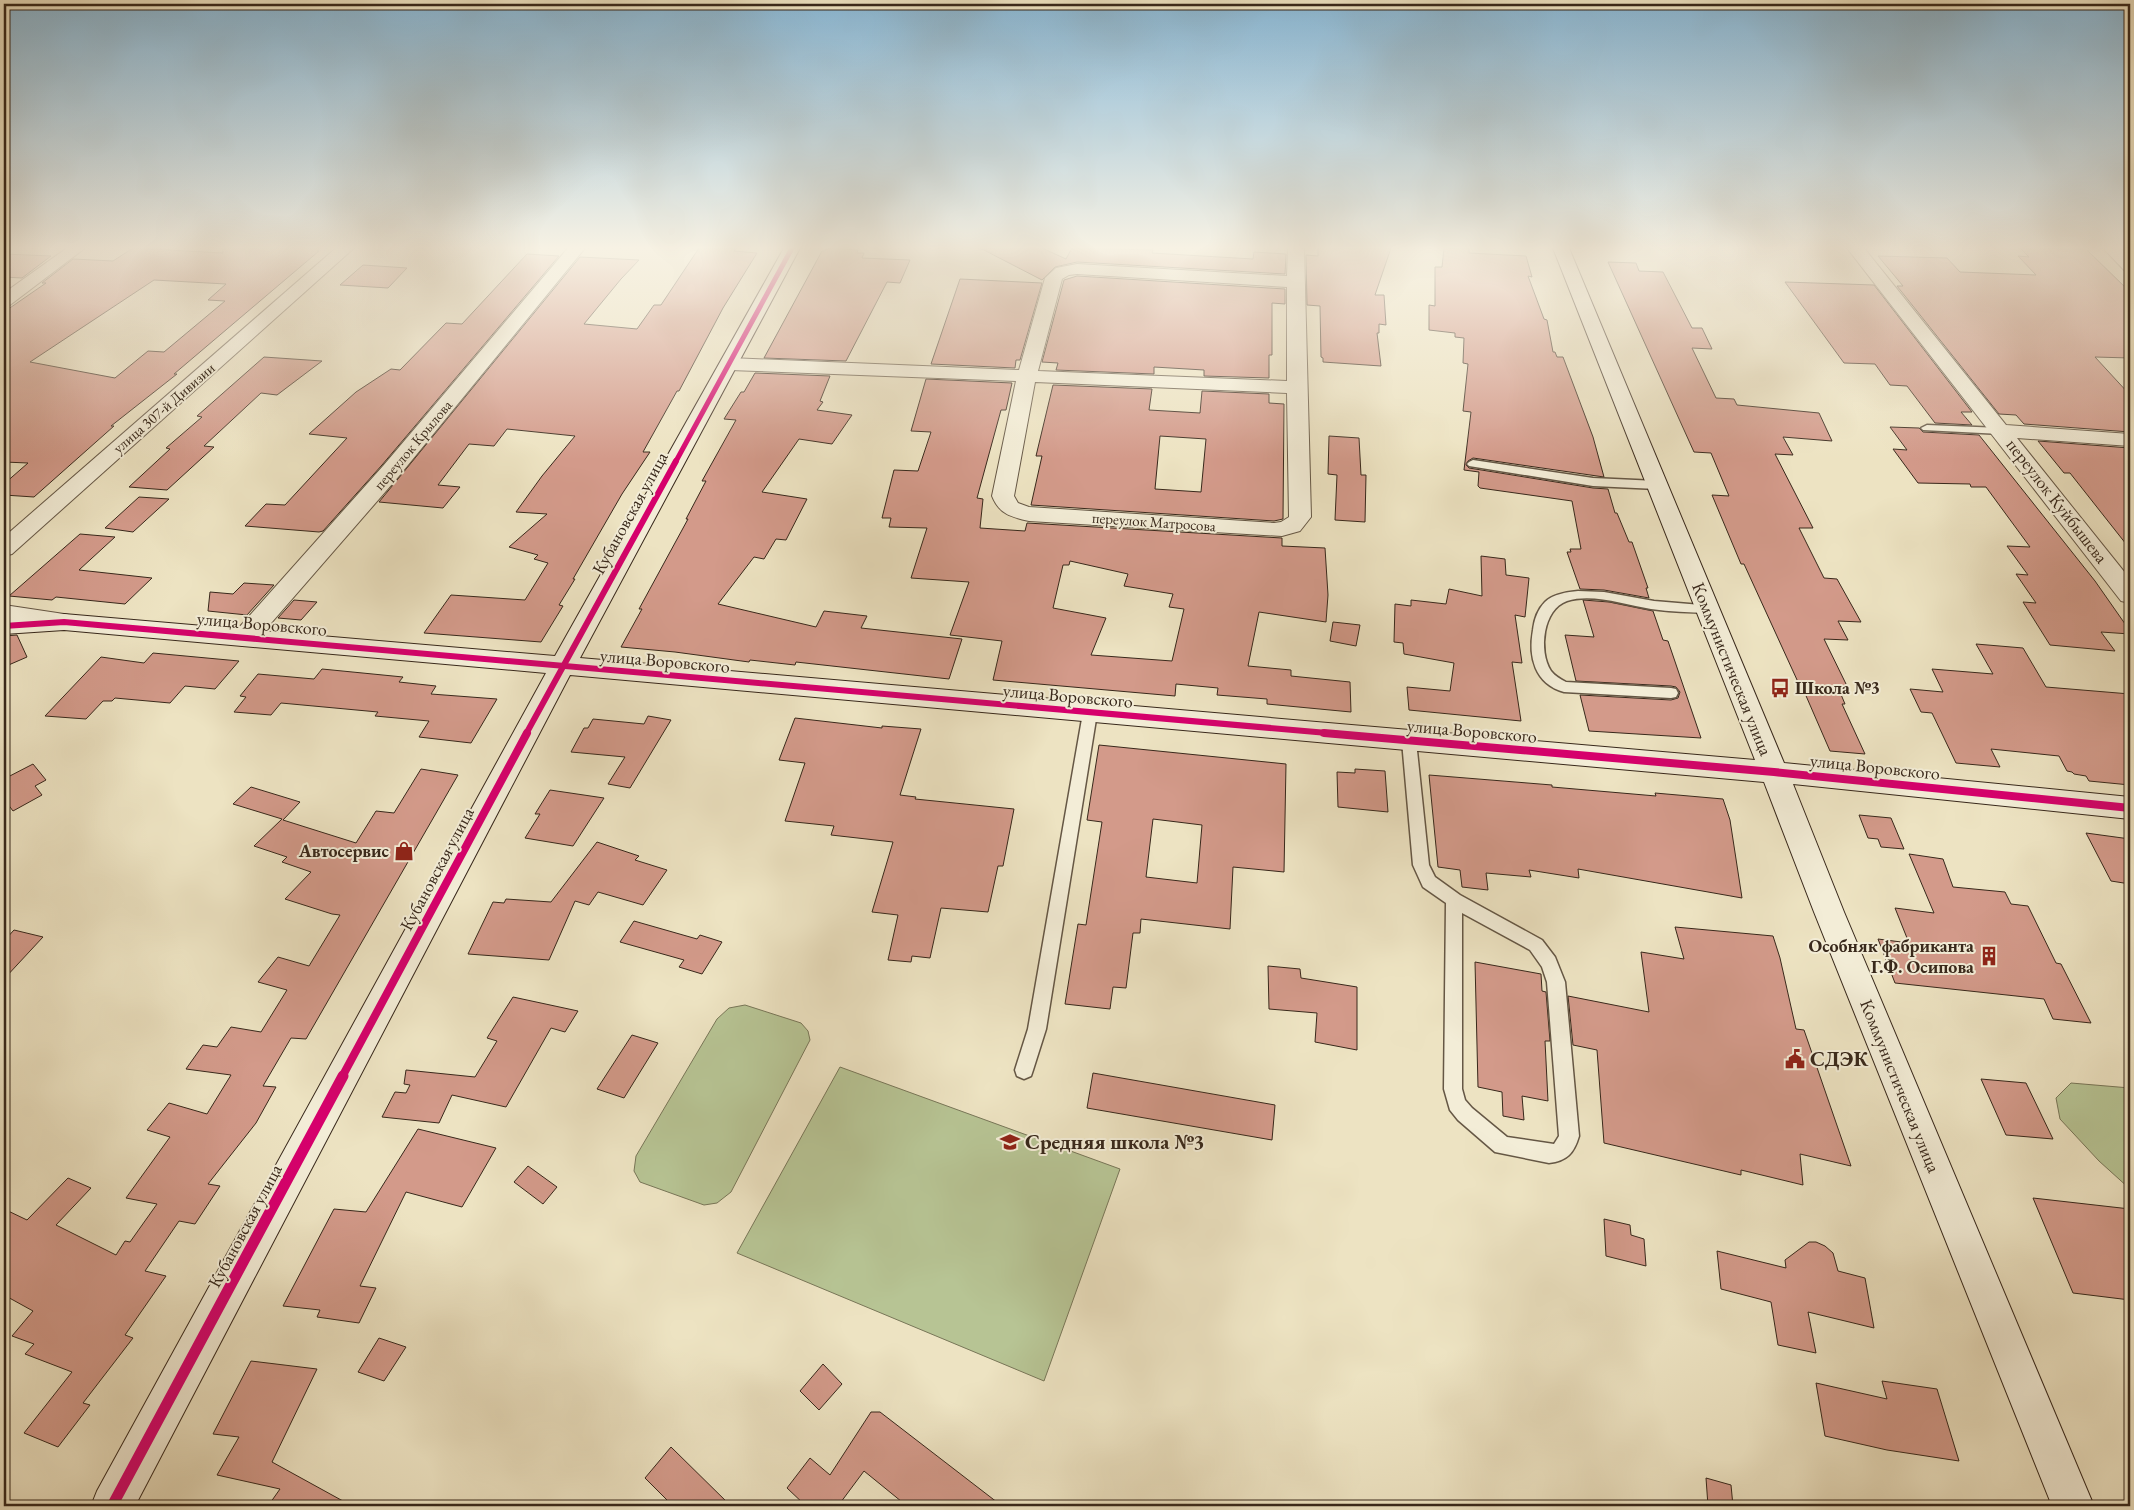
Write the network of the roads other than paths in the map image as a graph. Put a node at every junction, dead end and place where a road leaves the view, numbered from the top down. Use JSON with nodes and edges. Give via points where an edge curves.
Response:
{"nodes":[{"id":1,"x":266,"y":318,"type":"edge"},
{"id":2,"x":518,"y":318,"type":"edge"},
{"id":3,"x":754,"y":318,"type":"edge"},
{"id":4,"x":1043,"y":318,"type":"edge"},
{"id":5,"x":1296,"y":318,"type":"edge"},
{"id":6,"x":1590,"y":318,"type":"edge"},
{"id":7,"x":1912,"y":318,"type":"edge"},
{"id":8,"x":730,"y":364,"type":"junction"},
{"id":9,"x":1027,"y":375,"type":"junction"},
{"id":10,"x":1297,"y":387,"type":"junction"},
{"id":11,"x":1927,"y":428,"type":"dead end"},
{"id":12,"x":2002,"y":431,"type":"junction"},
{"id":13,"x":2130,"y":440,"type":"edge"},
{"id":14,"x":1473,"y":464,"type":"dead end"},
{"id":15,"x":1657,"y":485,"type":"junction"},
{"id":16,"x":4,"y":549,"type":"edge"},
{"id":17,"x":2130,"y":595,"type":"edge"},
{"id":18,"x":1708,"y":609,"type":"junction"},
{"id":19,"x":4,"y":613,"type":"edge"},
{"id":20,"x":64,"y":622,"type":"junction"},
{"id":21,"x":4,"y":626,"type":"edge"},
{"id":22,"x":244,"y":638,"type":"junction"},
{"id":23,"x":562,"y":667,"type":"junction"},
{"id":24,"x":1671,"y":693,"type":"dead end"},
{"id":25,"x":1090,"y":713,"type":"junction"},
{"id":26,"x":1409,"y":740,"type":"junction"},
{"id":27,"x":1774,"y":772,"type":"junction"},
{"id":28,"x":2130,"y":808,"type":"edge"},
{"id":29,"x":1454,"y":900,"type":"junction"},
{"id":30,"x":1024,"y":1070,"type":"dead end"},
{"id":31,"x":112,"y":1506,"type":"edge"},
{"id":32,"x":2073,"y":1506,"type":"edge"}],
"edges":[{"from":1,"to":16,"type":"street","name":"улица 307-й Дивизии"},
{"from":2,"to":22,"type":"street","name":"переулок Крылова","via":[[391,471]]},
{"from":3,"to":8,"type":"street","name":"Кубановская улица"},
{"from":4,"to":9,"type":"street","name":"переулок Матросова"},
{"from":5,"to":10,"type":"street","name":"переулок Матросова"},
{"from":6,"to":15,"type":"street","name":"Коммунистическая улица"},
{"from":7,"to":12,"type":"street","name":"переулок Куйбышева"},
{"from":8,"to":9,"type":"street"},
{"from":8,"to":23,"type":"street","name":"Кубановская улица"},
{"from":9,"to":10,"type":"street"},
{"from":9,"to":10,"type":"street","name":"переулок Матросова","via":[[1003,496],[1006,505],[1015,511],[1274,530],[1287,530],[1300,517]]},
{"from":11,"to":12,"type":"lane"},
{"from":12,"to":13,"type":"street","name":"переулок Куйбышева"},
{"from":12,"to":17,"type":"street","name":"переулок Куйбышева"},
{"from":14,"to":15,"type":"lane","via":[[1593,482]]},
{"from":15,"to":18,"type":"street","name":"Коммунистическая улица"},
{"from":18,"to":24,"type":"lane","via":[[1577,595],[1555,601],[1543,616],[1538,637],[1539,661],[1544,672],[1557,684]]},
{"from":18,"to":27,"type":"street","name":"Коммунистическая улица"},
{"from":19,"to":20,"type":"street","name":"улица Воровского"},
{"from":20,"to":21,"type":"street","name":"улица Воровского"},
{"from":20,"to":22,"type":"street","name":"улица Воровского"},
{"from":22,"to":23,"type":"street","name":"улица Воровского"},
{"from":23,"to":25,"type":"street","name":"улица Воровского"},
{"from":23,"to":31,"type":"street","name":"Кубановская улица"},
{"from":25,"to":26,"type":"street","name":"улица Воровского"},
{"from":25,"to":30,"type":"lane","via":[[1037,1029]]},
{"from":26,"to":27,"type":"street","name":"улица Воровского"},
{"from":26,"to":29,"type":"lane","via":[[1421,865],[1429,882]]},
{"from":27,"to":28,"type":"street","name":"улица Воровского"},
{"from":27,"to":32,"type":"street","name":"Коммунистическая улица"},
{"from":29,"to":29,"type":"lane","via":[[1536,946],[1547,956],[1553,968],[1568,1136],[1566,1146],[1558,1152],[1549,1154],[1502,1145],[1465,1114],[1458,1104],[1453,1089]]}]}
